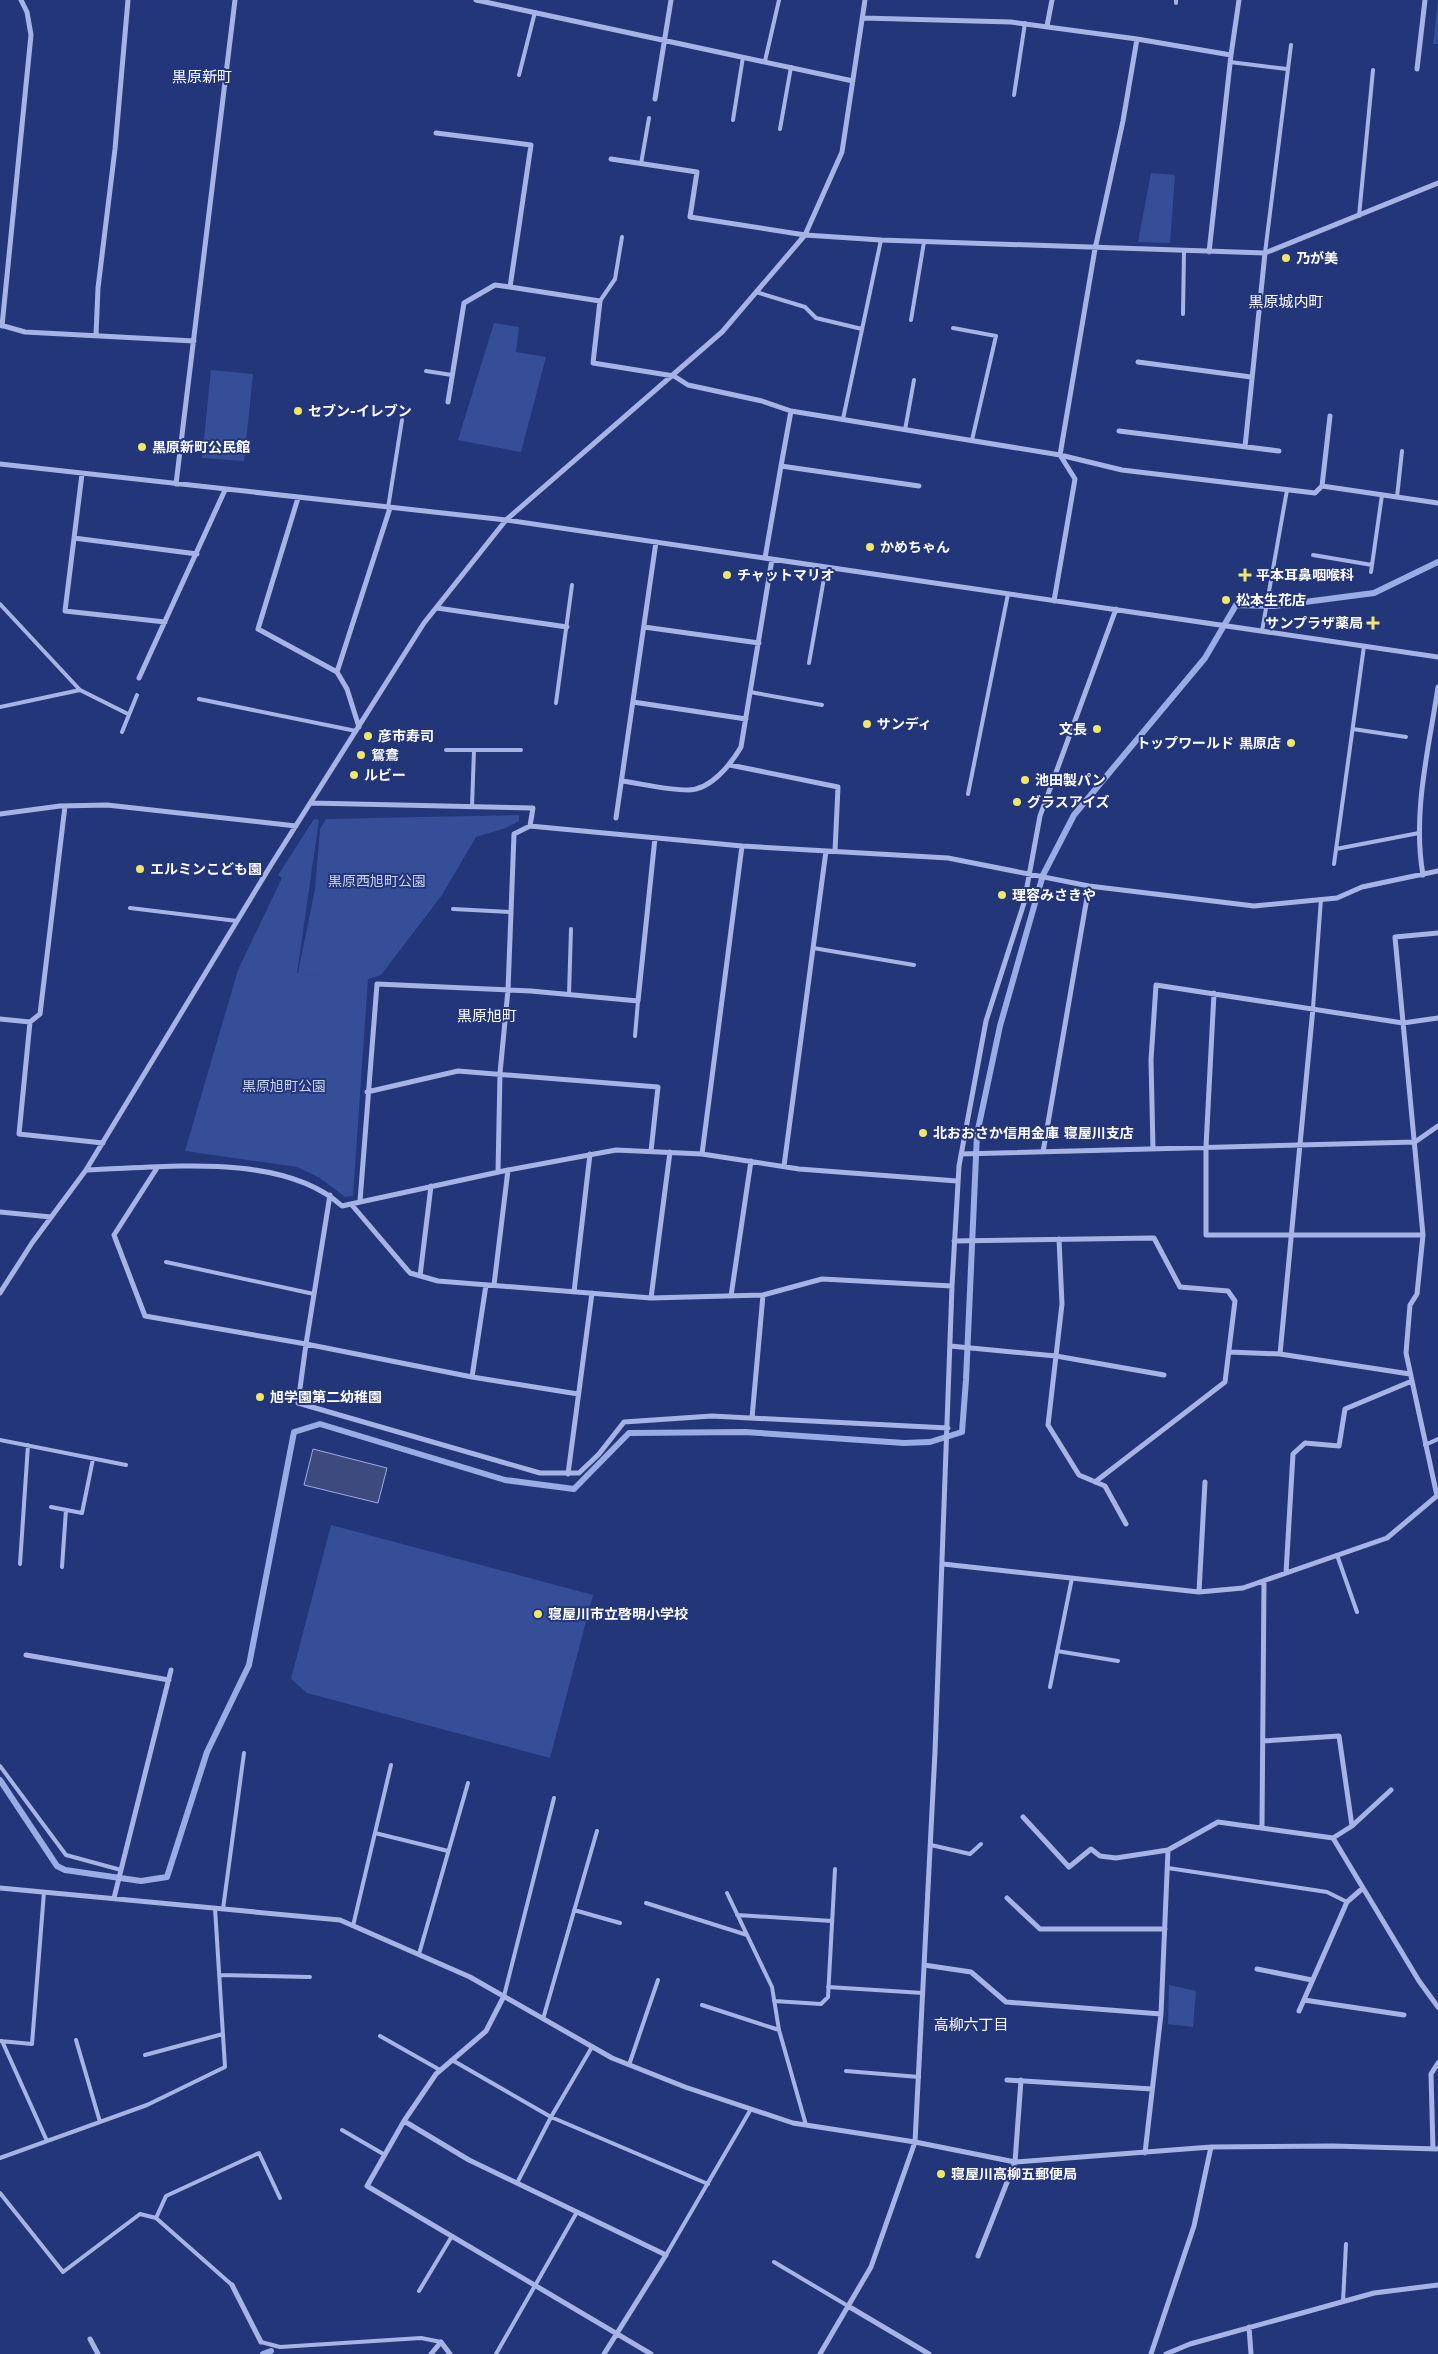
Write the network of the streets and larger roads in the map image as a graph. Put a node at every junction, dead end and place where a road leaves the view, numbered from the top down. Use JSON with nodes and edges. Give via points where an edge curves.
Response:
{"nodes":[{"id":1,"x":21,"y":0,"type":"edge"},
{"id":2,"x":128,"y":0,"type":"edge"},
{"id":3,"x":235,"y":0,"type":"edge"},
{"id":4,"x":476,"y":0,"type":"edge"},
{"id":5,"x":671,"y":0,"type":"edge"},
{"id":6,"x":865,"y":0,"type":"edge"},
{"id":7,"x":1052,"y":0,"type":"edge"},
{"id":8,"x":1240,"y":0,"type":"edge"},
{"id":9,"x":1426,"y":0,"type":"edge"},
{"id":10,"x":497,"y":2,"type":"edge"},
{"id":11,"x":863,"y":18,"type":"junction"},
{"id":12,"x":1046,"y":26,"type":"junction"},
{"id":13,"x":665,"y":39,"type":"junction"},
{"id":14,"x":1137,"y":39,"type":"junction"},
{"id":15,"x":1231,"y":55,"type":"junction"},
{"id":16,"x":1417,"y":69,"type":"dead end"},
{"id":17,"x":853,"y":81,"type":"junction"},
{"id":18,"x":655,"y":99,"type":"dead end"},
{"id":19,"x":436,"y":133,"type":"dead end"},
{"id":20,"x":612,"y":159,"type":"dead end"},
{"id":21,"x":1438,"y":183,"type":"edge"},
{"id":22,"x":804,"y":235,"type":"junction"},
{"id":23,"x":1095,"y":249,"type":"junction"},
{"id":24,"x":1208,"y":252,"type":"junction"},
{"id":25,"x":1265,"y":254,"type":"junction"},
{"id":26,"x":510,"y":287,"type":"junction"},
{"id":27,"x":1,"y":325,"type":"edge"},
{"id":28,"x":96,"y":335,"type":"junction"},
{"id":29,"x":194,"y":340,"type":"junction"},
{"id":30,"x":1138,"y":362,"type":"dead end"},
{"id":31,"x":674,"y":376,"type":"junction"},
{"id":32,"x":1251,"y":377,"type":"junction"},
{"id":33,"x":448,"y":402,"type":"dead end"},
{"id":34,"x":791,"y":411,"type":"junction"},
{"id":35,"x":1330,"y":416,"type":"dead end"},
{"id":36,"x":1119,"y":430,"type":"dead end"},
{"id":37,"x":1245,"y":446,"type":"junction"},
{"id":38,"x":1279,"y":451,"type":"dead end"},
{"id":39,"x":1060,"y":455,"type":"junction"},
{"id":40,"x":0,"y":464,"type":"edge"},
{"id":41,"x":781,"y":466,"type":"junction"},
{"id":42,"x":82,"y":474,"type":"junction"},
{"id":43,"x":176,"y":484,"type":"junction"},
{"id":44,"x":918,"y":486,"type":"dead end"},
{"id":45,"x":1322,"y":486,"type":"junction"},
{"id":46,"x":225,"y":490,"type":"junction"},
{"id":47,"x":298,"y":498,"type":"junction"},
{"id":48,"x":1438,"y":503,"type":"edge"},
{"id":49,"x":389,"y":508,"type":"junction"},
{"id":50,"x":506,"y":520,"type":"junction"},
{"id":51,"x":74,"y":538,"type":"junction"},
{"id":52,"x":656,"y":542,"type":"junction"},
{"id":53,"x":197,"y":554,"type":"junction"},
{"id":54,"x":765,"y":558,"type":"junction"},
{"id":55,"x":772,"y":559,"type":"junction"},
{"id":56,"x":1054,"y":600,"type":"junction"},
{"id":57,"x":437,"y":608,"type":"junction"},
{"id":58,"x":1116,"y":610,"type":"junction"},
{"id":59,"x":165,"y":622,"type":"junction"},
{"id":60,"x":567,"y":627,"type":"road end"},
{"id":61,"x":644,"y":627,"type":"junction"},
{"id":62,"x":759,"y":643,"type":"junction"},
{"id":63,"x":1438,"y":657,"type":"edge"},
{"id":64,"x":338,"y":672,"type":"junction"},
{"id":65,"x":139,"y":678,"type":"dead end"},
{"id":66,"x":1438,"y":687,"type":"edge"},
{"id":67,"x":633,"y":702,"type":"junction"},
{"id":68,"x":746,"y":719,"type":"junction"},
{"id":69,"x":358,"y":729,"type":"junction"},
{"id":70,"x":730,"y":765,"type":"junction"},
{"id":71,"x":622,"y":781,"type":"junction"},
{"id":72,"x":311,"y":803,"type":"junction"},
{"id":73,"x":66,"y":806,"type":"junction"},
{"id":74,"x":0,"y":814,"type":"edge"},
{"id":75,"x":616,"y":818,"type":"dead end"},
{"id":76,"x":296,"y":826,"type":"junction"},
{"id":77,"x":530,"y":826,"type":"junction"},
{"id":78,"x":655,"y":838,"type":"junction"},
{"id":79,"x":742,"y":846,"type":"junction"},
{"id":80,"x":826,"y":851,"type":"junction"},
{"id":81,"x":835,"y":852,"type":"junction"},
{"id":82,"x":1438,"y":871,"type":"edge"},
{"id":83,"x":1423,"y":874,"type":"junction"},
{"id":84,"x":1034,"y":875,"type":"junction"},
{"id":85,"x":1089,"y":886,"type":"junction"},
{"id":86,"x":1438,"y":933,"type":"edge"},
{"id":87,"x":508,"y":990,"type":"junction"},
{"id":88,"x":1214,"y":993,"type":"junction"},
{"id":89,"x":1314,"y":1008,"type":"junction"},
{"id":90,"x":1438,"y":1018,"type":"edge"},
{"id":91,"x":0,"y":1019,"type":"edge"},
{"id":92,"x":30,"y":1022,"type":"junction"},
{"id":93,"x":1403,"y":1023,"type":"junction"},
{"id":94,"x":500,"y":1073,"type":"junction"},
{"id":95,"x":368,"y":1092,"type":"junction"},
{"id":96,"x":1438,"y":1126,"type":"edge"},
{"id":97,"x":1415,"y":1142,"type":"junction"},
{"id":98,"x":103,"y":1143,"type":"junction"},
{"id":99,"x":1299,"y":1145,"type":"junction"},
{"id":100,"x":1206,"y":1148,"type":"junction"},
{"id":101,"x":1153,"y":1149,"type":"junction"},
{"id":102,"x":651,"y":1151,"type":"junction"},
{"id":103,"x":670,"y":1152,"type":"junction"},
{"id":104,"x":1043,"y":1152,"type":"junction"},
{"id":105,"x":590,"y":1154,"type":"junction"},
{"id":106,"x":702,"y":1154,"type":"junction"},
{"id":107,"x":961,"y":1154,"type":"junction"},
{"id":108,"x":751,"y":1161,"type":"junction"},
{"id":109,"x":784,"y":1166,"type":"junction"},
{"id":110,"x":157,"y":1168,"type":"junction"},
{"id":111,"x":86,"y":1170,"type":"junction"},
{"id":112,"x":508,"y":1170,"type":"junction"},
{"id":113,"x":498,"y":1172,"type":"junction"},
{"id":114,"x":958,"y":1181,"type":"junction"},
{"id":115,"x":432,"y":1186,"type":"junction"},
{"id":116,"x":330,"y":1195,"type":"junction"},
{"id":117,"x":360,"y":1201,"type":"junction"},
{"id":118,"x":350,"y":1204,"type":"junction"},
{"id":119,"x":0,"y":1212,"type":"edge"},
{"id":120,"x":51,"y":1217,"type":"junction"},
{"id":121,"x":1291,"y":1236,"type":"junction"},
{"id":122,"x":1423,"y":1236,"type":"junction"},
{"id":123,"x":1059,"y":1239,"type":"junction"},
{"id":124,"x":954,"y":1241,"type":"junction"},
{"id":125,"x":420,"y":1276,"type":"junction"},
{"id":126,"x":486,"y":1285,"type":"junction"},
{"id":127,"x":494,"y":1285,"type":"junction"},
{"id":128,"x":952,"y":1286,"type":"junction"},
{"id":129,"x":0,"y":1292,"type":"edge"},
{"id":130,"x":574,"y":1292,"type":"junction"},
{"id":131,"x":592,"y":1293,"type":"junction"},
{"id":132,"x":763,"y":1295,"type":"junction"},
{"id":133,"x":731,"y":1296,"type":"junction"},
{"id":134,"x":651,"y":1298,"type":"junction"},
{"id":135,"x":306,"y":1344,"type":"junction"},
{"id":136,"x":950,"y":1346,"type":"junction"},
{"id":137,"x":1229,"y":1352,"type":"junction"},
{"id":138,"x":1280,"y":1354,"type":"junction"},
{"id":139,"x":1056,"y":1356,"type":"junction"},
{"id":140,"x":1410,"y":1374,"type":"junction"},
{"id":141,"x":1164,"y":1375,"type":"dead end"},
{"id":142,"x":472,"y":1377,"type":"junction"},
{"id":143,"x":1412,"y":1381,"type":"junction"},
{"id":144,"x":578,"y":1394,"type":"junction"},
{"id":145,"x":752,"y":1418,"type":"junction"},
{"id":146,"x":948,"y":1430,"type":"junction"},
{"id":147,"x":568,"y":1474,"type":"junction"},
{"id":148,"x":1095,"y":1482,"type":"junction"},
{"id":149,"x":1205,"y":1482,"type":"dead end"},
{"id":150,"x":1437,"y":1495,"type":"edge"},
{"id":151,"x":1126,"y":1524,"type":"dead end"},
{"id":152,"x":943,"y":1564,"type":"junction"},
{"id":153,"x":1286,"y":1573,"type":"junction"},
{"id":154,"x":1264,"y":1580,"type":"junction"},
{"id":155,"x":1199,"y":1592,"type":"junction"},
{"id":156,"x":26,"y":1655,"type":"dead end"},
{"id":157,"x":171,"y":1670,"type":"dead end"},
{"id":158,"x":169,"y":1680,"type":"junction"},
{"id":159,"x":1263,"y":1741,"type":"junction"},
{"id":160,"x":1391,"y":1790,"type":"dead end"},
{"id":161,"x":1023,"y":1817,"type":"dead end"},
{"id":162,"x":1352,"y":1826,"type":"junction"},
{"id":163,"x":1262,"y":1827,"type":"junction"},
{"id":164,"x":1333,"y":1838,"type":"junction"},
{"id":165,"x":1168,"y":1850,"type":"junction"},
{"id":166,"x":0,"y":1888,"type":"edge"},
{"id":167,"x":1363,"y":1888,"type":"junction"},
{"id":168,"x":114,"y":1898,"type":"junction"},
{"id":169,"x":1007,"y":1898,"type":"dead end"},
{"id":170,"x":1165,"y":1929,"type":"junction"},
{"id":171,"x":924,"y":1965,"type":"junction"},
{"id":172,"x":1257,"y":1969,"type":"dead end"},
{"id":173,"x":1312,"y":1980,"type":"junction"},
{"id":174,"x":504,"y":1996,"type":"junction"},
{"id":175,"x":1304,"y":2000,"type":"junction"},
{"id":176,"x":1438,"y":2007,"type":"edge"},
{"id":177,"x":1299,"y":2011,"type":"dead end"},
{"id":178,"x":1160,"y":2014,"type":"junction"},
{"id":179,"x":1404,"y":2015,"type":"dead end"},
{"id":180,"x":1438,"y":2064,"type":"edge"},
{"id":181,"x":1007,"y":2080,"type":"dead end"},
{"id":182,"x":1021,"y":2080,"type":"junction"},
{"id":183,"x":1152,"y":2089,"type":"junction"},
{"id":184,"x":404,"y":2120,"type":"junction"},
{"id":185,"x":916,"y":2142,"type":"junction"},
{"id":186,"x":1211,"y":2147,"type":"junction"},
{"id":187,"x":1435,"y":2149,"type":"edge"},
{"id":188,"x":1145,"y":2152,"type":"junction"},
{"id":189,"x":1015,"y":2162,"type":"junction"},
{"id":190,"x":978,"y":2256,"type":"dead end"},
{"id":191,"x":232,"y":2285,"type":"road end"},
{"id":192,"x":1438,"y":2285,"type":"edge"},
{"id":193,"x":848,"y":2306,"type":"junction"},
{"id":194,"x":1249,"y":2327,"type":"junction"},
{"id":195,"x":617,"y":2333,"type":"junction"},
{"id":196,"x":90,"y":2339,"type":"dead end"},
{"id":197,"x":261,"y":2342,"type":"road end"},
{"id":198,"x":98,"y":2354,"type":"edge"},
{"id":199,"x":431,"y":2354,"type":"edge"},
{"id":200,"x":450,"y":2354,"type":"edge"},
{"id":201,"x":604,"y":2354,"type":"edge"},
{"id":202,"x":651,"y":2354,"type":"edge"},
{"id":203,"x":820,"y":2354,"type":"edge"},
{"id":204,"x":928,"y":2354,"type":"edge"},
{"id":205,"x":1151,"y":2354,"type":"edge"},
{"id":206,"x":1166,"y":2354,"type":"edge"},
{"id":207,"x":1251,"y":2354,"type":"edge"}],
"edges":[{"from":1,"to":27,"type":"street","via":[[31,35]]},
{"from":2,"to":28,"type":"street"},
{"from":3,"to":29,"type":"street"},
{"from":4,"to":10,"type":"street"},
{"from":5,"to":13,"type":"street"},
{"from":6,"to":11,"type":"street"},
{"from":7,"to":12,"type":"street"},
{"from":8,"to":15,"type":"street"},
{"from":9,"to":16,"type":"street"},
{"from":10,"to":13,"type":"street"},
{"from":11,"to":12,"type":"street"},
{"from":11,"to":17,"type":"street"},
{"from":12,"to":14,"type":"street"},
{"from":13,"to":17,"type":"street"},
{"from":13,"to":18,"type":"street"},
{"from":14,"to":15,"type":"street"},
{"from":14,"to":23,"type":"street"},
{"from":15,"to":24,"type":"street"},
{"from":17,"to":22,"type":"street","via":[[842,152]]},
{"from":19,"to":26,"type":"street","via":[[531,145]]},
{"from":20,"to":22,"type":"street","via":[[697,172],[690,217]]},
{"from":21,"to":25,"type":"street"},
{"from":22,"to":23,"type":"street"},
{"from":22,"to":31,"type":"street","via":[[722,332]]},
{"from":23,"to":24,"type":"street"},
{"from":23,"to":39,"type":"street"},
{"from":24,"to":25,"type":"street"},
{"from":25,"to":32,"type":"street"},
{"from":26,"to":31,"type":"street","via":[[600,301],[594,363]]},
{"from":26,"to":33,"type":"street","via":[[495,285],[464,303]]},
{"from":27,"to":28,"type":"street","via":[[25,332]]},
{"from":28,"to":29,"type":"street"},
{"from":29,"to":43,"type":"street"},
{"from":30,"to":32,"type":"street"},
{"from":31,"to":34,"type":"street","via":[[688,385],[762,401]]},
{"from":31,"to":50,"type":"street"},
{"from":32,"to":37,"type":"street"},
{"from":34,"to":39,"type":"street"},
{"from":34,"to":41,"type":"street"},
{"from":35,"to":45,"type":"street"},
{"from":36,"to":37,"type":"street"},
{"from":37,"to":38,"type":"street"},
{"from":39,"to":45,"type":"street","via":[[1122,470],[1287,490],[1315,493]]},
{"from":39,"to":56,"type":"street","via":[[1075,479]]},
{"from":40,"to":42,"type":"street"},
{"from":41,"to":44,"type":"street"},
{"from":41,"to":54,"type":"street"},
{"from":42,"to":43,"type":"street"},
{"from":42,"to":51,"type":"street"},
{"from":43,"to":46,"type":"street"},
{"from":45,"to":48,"type":"street"},
{"from":46,"to":47,"type":"street"},
{"from":46,"to":53,"type":"street"},
{"from":47,"to":49,"type":"street"},
{"from":47,"to":64,"type":"street","via":[[258,629]]},
{"from":49,"to":50,"type":"street"},
{"from":49,"to":64,"type":"street"},
{"from":50,"to":52,"type":"street"},
{"from":50,"to":57,"type":"street"},
{"from":51,"to":53,"type":"street"},
{"from":51,"to":59,"type":"street","via":[[65,610]]},
{"from":52,"to":54,"type":"street"},
{"from":52,"to":61,"type":"street"},
{"from":53,"to":59,"type":"street"},
{"from":54,"to":55,"type":"street"},
{"from":55,"to":56,"type":"street"},
{"from":55,"to":62,"type":"street"},
{"from":56,"to":58,"type":"street"},
{"from":57,"to":60,"type":"street"},
{"from":57,"to":69,"type":"street","via":[[424,623]]},
{"from":58,"to":63,"type":"street"},
{"from":58,"to":84,"type":"street","via":[[1040,816]]},
{"from":59,"to":65,"type":"street"},
{"from":61,"to":62,"type":"street"},
{"from":61,"to":67,"type":"street"},
{"from":62,"to":68,"type":"street"},
{"from":64,"to":69,"type":"street","via":[[347,689]]},
{"from":66,"to":83,"type":"street","via":[[1419,833]]},
{"from":67,"to":68,"type":"street"},
{"from":67,"to":71,"type":"street"},
{"from":68,"to":70,"type":"street","via":[[741,747]]},
{"from":69,"to":72,"type":"street"},
{"from":70,"to":71,"type":"street","via":[[713,780],[690,790]]},
{"from":70,"to":81,"type":"street","via":[[838,787]]},
{"from":71,"to":75,"type":"street"},
{"from":72,"to":76,"type":"street"},
{"from":72,"to":77,"type":"street","via":[[532,808]]},
{"from":73,"to":74,"type":"street"},
{"from":73,"to":76,"type":"street","via":[[107,805]]},
{"from":73,"to":92,"type":"street","via":[[40,1014]]},
{"from":76,"to":98,"type":"street"},
{"from":77,"to":78,"type":"street"},
{"from":77,"to":87,"type":"street","via":[[514,834]]},
{"from":78,"to":79,"type":"street"},
{"from":78,"to":87,"type":"street","via":[[638,1001]]},
{"from":79,"to":80,"type":"street"},
{"from":79,"to":106,"type":"street"},
{"from":80,"to":81,"type":"street"},
{"from":80,"to":109,"type":"street"},
{"from":81,"to":84,"type":"street","via":[[948,858]]},
{"from":82,"to":83,"type":"street"},
{"from":83,"to":85,"type":"street","via":[[1362,887],[1337,898],[1254,906]]},
{"from":84,"to":85,"type":"street"},
{"from":84,"to":107,"type":"street","via":[[986,1021]]},
{"from":85,"to":104,"type":"street"},
{"from":86,"to":93,"type":"street","via":[[1395,937]]},
{"from":87,"to":94,"type":"street"},
{"from":87,"to":95,"type":"street","via":[[376,984]]},
{"from":88,"to":89,"type":"street"},
{"from":88,"to":100,"type":"street"},
{"from":88,"to":101,"type":"street","via":[[1156,985],[1151,1060]]},
{"from":89,"to":93,"type":"street"},
{"from":89,"to":99,"type":"street"},
{"from":90,"to":93,"type":"street"},
{"from":91,"to":92,"type":"street"},
{"from":92,"to":98,"type":"street","via":[[19,1134]]},
{"from":93,"to":97,"type":"street"},
{"from":94,"to":95,"type":"street","via":[[458,1071]]},
{"from":94,"to":102,"type":"street","via":[[658,1087]]},
{"from":94,"to":113,"type":"street"},
{"from":95,"to":117,"type":"street"},
{"from":96,"to":97,"type":"street"},
{"from":97,"to":99,"type":"street"},
{"from":97,"to":122,"type":"street"},
{"from":98,"to":111,"type":"street"},
{"from":99,"to":100,"type":"street"},
{"from":99,"to":121,"type":"street"},
{"from":100,"to":101,"type":"street"},
{"from":100,"to":121,"type":"street","via":[[1206,1235]]},
{"from":101,"to":104,"type":"street"},
{"from":102,"to":103,"type":"street"},
{"from":102,"to":105,"type":"street","via":[[616,1150]]},
{"from":103,"to":106,"type":"street"},
{"from":103,"to":134,"type":"street"},
{"from":104,"to":107,"type":"street"},
{"from":105,"to":112,"type":"street"},
{"from":105,"to":130,"type":"street"},
{"from":106,"to":108,"type":"street"},
{"from":107,"to":114,"type":"street"},
{"from":108,"to":109,"type":"street"},
{"from":108,"to":133,"type":"street"},
{"from":109,"to":114,"type":"street"},
{"from":110,"to":111,"type":"street"},
{"from":110,"to":116,"type":"street","via":[[204,1166],[281,1174]]},
{"from":110,"to":135,"type":"street","via":[[114,1235],[145,1316]]},
{"from":111,"to":120,"type":"street"},
{"from":112,"to":113,"type":"street"},
{"from":112,"to":127,"type":"street"},
{"from":113,"to":115,"type":"street"},
{"from":114,"to":124,"type":"street"},
{"from":115,"to":117,"type":"street"},
{"from":115,"to":125,"type":"street"},
{"from":116,"to":118,"type":"street","via":[[342,1206]]},
{"from":116,"to":135,"type":"street"},
{"from":117,"to":118,"type":"street"},
{"from":118,"to":125,"type":"street","via":[[410,1273]]},
{"from":119,"to":120,"type":"street"},
{"from":120,"to":129,"type":"street"},
{"from":121,"to":122,"type":"street"},
{"from":121,"to":138,"type":"street"},
{"from":122,"to":140,"type":"street","via":[[1417,1294],[1410,1305],[1407,1326],[1406,1352]]},
{"from":123,"to":124,"type":"street"},
{"from":123,"to":137,"type":"street","via":[[1154,1238],[1180,1287],[1228,1291],[1235,1301]]},
{"from":123,"to":139,"type":"street","via":[[1062,1304]]},
{"from":124,"to":128,"type":"street"},
{"from":125,"to":126,"type":"street","via":[[438,1281]]},
{"from":126,"to":127,"type":"street"},
{"from":126,"to":142,"type":"street"},
{"from":127,"to":130,"type":"street"},
{"from":128,"to":132,"type":"street","via":[[822,1279]]},
{"from":128,"to":136,"type":"street"},
{"from":130,"to":131,"type":"street"},
{"from":131,"to":134,"type":"street"},
{"from":131,"to":144,"type":"street"},
{"from":132,"to":133,"type":"street"},
{"from":132,"to":145,"type":"street"},
{"from":133,"to":134,"type":"street"},
{"from":135,"to":142,"type":"street"},
{"from":135,"to":147,"type":"street","via":[[298,1404],[540,1473]]},
{"from":136,"to":139,"type":"street"},
{"from":136,"to":146,"type":"street"},
{"from":137,"to":138,"type":"street"},
{"from":137,"to":148,"type":"street","via":[[1225,1382]]},
{"from":138,"to":140,"type":"street"},
{"from":139,"to":141,"type":"street"},
{"from":139,"to":148,"type":"street","via":[[1048,1425],[1079,1475]]},
{"from":140,"to":143,"type":"street"},
{"from":142,"to":144,"type":"street"},
{"from":143,"to":150,"type":"street"},
{"from":143,"to":153,"type":"street","via":[[1345,1409],[1339,1446],[1305,1443],[1293,1454]]},
{"from":144,"to":147,"type":"street"},
{"from":145,"to":146,"type":"street"},
{"from":145,"to":147,"type":"street","via":[[712,1416],[624,1422],[579,1474]]},
{"from":146,"to":152,"type":"street"},
{"from":148,"to":151,"type":"street","via":[[1105,1486]]},
{"from":149,"to":155,"type":"street"},
{"from":150,"to":153,"type":"street","via":[[1387,1538]]},
{"from":152,"to":155,"type":"street"},
{"from":152,"to":171,"type":"street"},
{"from":153,"to":154,"type":"street"},
{"from":154,"to":155,"type":"street","via":[[1243,1588]]},
{"from":154,"to":159,"type":"street"},
{"from":156,"to":158,"type":"street"},
{"from":157,"to":158,"type":"street"},
{"from":158,"to":168,"type":"street"},
{"from":159,"to":162,"type":"street","via":[[1339,1736]]},
{"from":159,"to":163,"type":"street"},
{"from":160,"to":162,"type":"street"},
{"from":161,"to":165,"type":"street","via":[[1069,1867],[1091,1849],[1100,1856],[1116,1858]]},
{"from":162,"to":164,"type":"street"},
{"from":163,"to":164,"type":"street"},
{"from":163,"to":165,"type":"street","via":[[1218,1822]]},
{"from":164,"to":167,"type":"street"},
{"from":165,"to":170,"type":"street"},
{"from":166,"to":168,"type":"street"},
{"from":167,"to":173,"type":"street","via":[[1347,1902]]},
{"from":167,"to":176,"type":"street"},
{"from":168,"to":174,"type":"street","via":[[340,1920],[470,1977]]},
{"from":169,"to":170,"type":"street","via":[[1040,1929]]},
{"from":170,"to":178,"type":"street"},
{"from":171,"to":178,"type":"street","via":[[971,1972],[1006,2002]]},
{"from":171,"to":185,"type":"street"},
{"from":172,"to":173,"type":"street"},
{"from":173,"to":175,"type":"street"},
{"from":174,"to":184,"type":"street","via":[[486,2031],[440,2070]]},
{"from":174,"to":185,"type":"street","via":[[629,2065],[685,2087],[806,2125]]},
{"from":175,"to":177,"type":"street"},
{"from":175,"to":179,"type":"street"},
{"from":178,"to":183,"type":"street"},
{"from":180,"to":187,"type":"street","via":[[1431,2074]]},
{"from":181,"to":182,"type":"street"},
{"from":182,"to":183,"type":"street"},
{"from":182,"to":189,"type":"street"},
{"from":183,"to":188,"type":"street"},
{"from":184,"to":195,"type":"street","via":[[367,2186]]},
{"from":184,"to":195,"type":"street","via":[[469,2160],[666,2255]]},
{"from":185,"to":189,"type":"street"},
{"from":185,"to":193,"type":"street","via":[[872,2267]]},
{"from":186,"to":187,"type":"street"},
{"from":186,"to":188,"type":"street"},
{"from":186,"to":205,"type":"street","via":[[1194,2226]]},
{"from":188,"to":189,"type":"street"},
{"from":189,"to":190,"type":"street"},
{"from":191,"to":197,"type":"street"},
{"from":192,"to":194,"type":"street","via":[[1374,2293]]},
{"from":193,"to":203,"type":"street"},
{"from":193,"to":204,"type":"street"},
{"from":194,"to":206,"type":"street"},
{"from":194,"to":207,"type":"street"},
{"from":195,"to":201,"type":"street"},
{"from":195,"to":202,"type":"street"},
{"from":196,"to":198,"type":"street"},
{"from":199,"to":200,"type":"street","via":[[441,2342]]}]}
